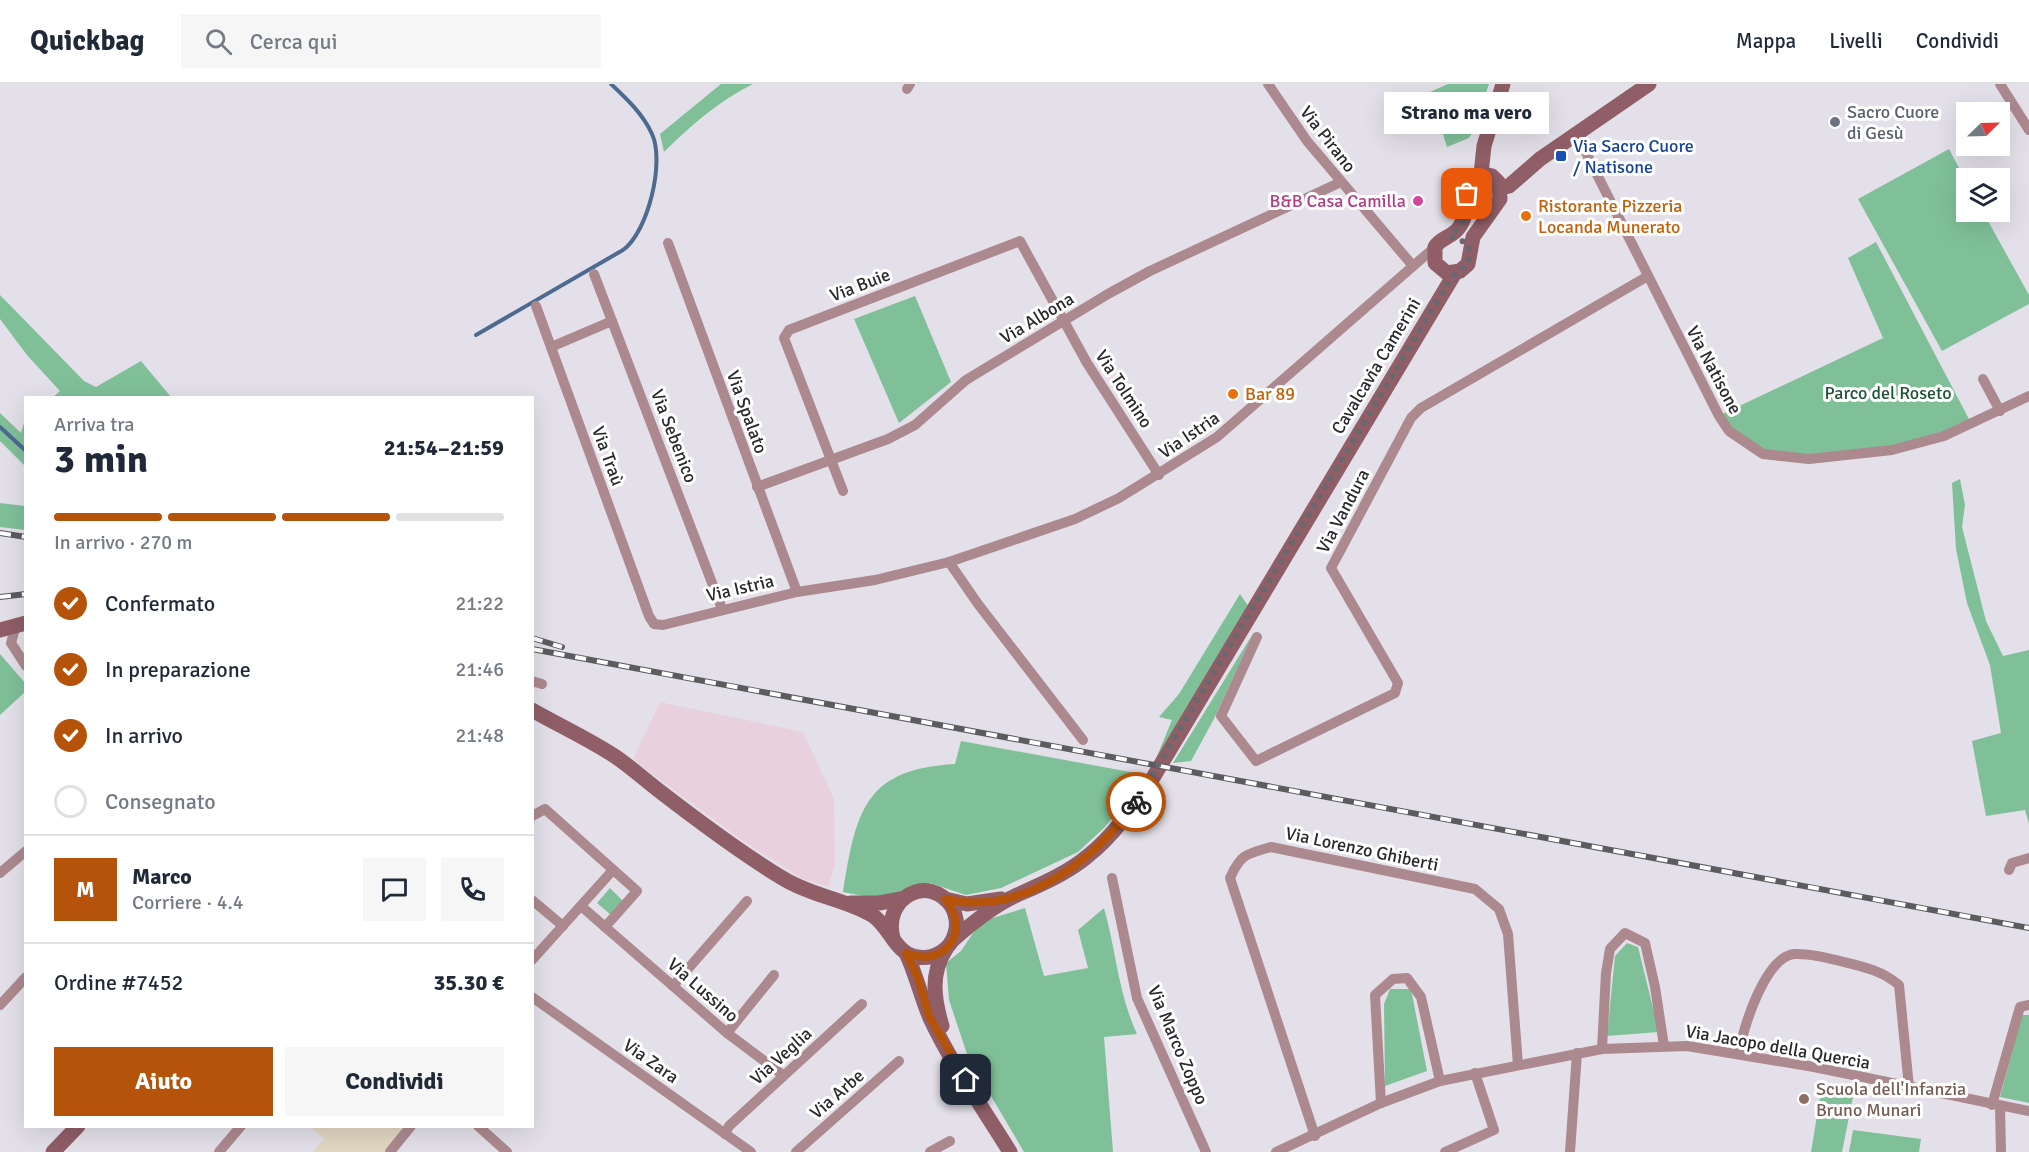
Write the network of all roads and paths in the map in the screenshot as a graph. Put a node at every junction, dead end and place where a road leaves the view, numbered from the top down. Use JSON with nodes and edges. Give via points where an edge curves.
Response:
{"nodes":[{"id":1,"x":1268,"y":84,"type":"edge"},
{"id":2,"x":1503,"y":84,"type":"edge"},
{"id":3,"x":1649,"y":84,"type":"edge"},
{"id":4,"x":2000,"y":84,"type":"edge"},
{"id":5,"x":2029,"y":130,"type":"edge"},
{"id":6,"x":1576,"y":133,"type":"junction"},
{"id":7,"x":1481,"y":174,"type":"junction"},
{"id":8,"x":1341,"y":182,"type":"junction"},
{"id":9,"x":1501,"y":188,"type":"junction"},
{"id":10,"x":1468,"y":199,"type":"junction"},
{"id":11,"x":1492,"y":207,"type":"junction"},
{"id":12,"x":1450,"y":236,"type":"junction"},
{"id":13,"x":668,"y":243,"type":"dead end"},
{"id":14,"x":1435,"y":248,"type":"junction"},
{"id":15,"x":1469,"y":249,"type":"junction"},
{"id":16,"x":1413,"y":266,"type":"junction"},
{"id":17,"x":1455,"y":273,"type":"junction"},
{"id":18,"x":594,"y":274,"type":"dead end"},
{"id":19,"x":1648,"y":276,"type":"junction"},
{"id":20,"x":536,"y":306,"type":"dead end"},
{"id":21,"x":612,"y":321,"type":"junction"},
{"id":22,"x":1064,"y":321,"type":"junction"},
{"id":23,"x":551,"y":347,"type":"junction"},
{"id":24,"x":1983,"y":379,"type":"dead end"},
{"id":25,"x":2029,"y":396,"type":"edge"},
{"id":26,"x":2000,"y":411,"type":"junction"},
{"id":27,"x":830,"y":458,"type":"junction"},
{"id":28,"x":1159,"y":475,"type":"junction"},
{"id":29,"x":757,"y":487,"type":"junction"},
{"id":30,"x":843,"y":491,"type":"dead end"},
{"id":31,"x":949,"y":562,"type":"junction"},
{"id":32,"x":797,"y":592,"type":"junction"},
{"id":33,"x":722,"y":609,"type":"junction"},
{"id":34,"x":649,"y":616,"type":"joint"},
{"id":35,"x":21,"y":624,"type":"edge"},
{"id":36,"x":0,"y":630,"type":"edge"},
{"id":37,"x":1257,"y":637,"type":"dead end"},
{"id":38,"x":24,"y":663,"type":"edge"},
{"id":39,"x":540,"y":719,"type":"edge"},
{"id":40,"x":1083,"y":740,"type":"dead end"},
{"id":41,"x":534,"y":815,"type":"edge"},
{"id":42,"x":24,"y":853,"type":"edge"},
{"id":43,"x":2029,"y":858,"type":"edge"},
{"id":44,"x":613,"y":870,"type":"junction"},
{"id":45,"x":2009,"y":870,"type":"dead end"},
{"id":46,"x":0,"y":873,"type":"edge"},
{"id":47,"x":1112,"y":878,"type":"dead end"},
{"id":48,"x":1016,"y":896,"type":"junction"},
{"id":49,"x":901,"y":899,"type":"junction"},
{"id":50,"x":945,"y":899,"type":"junction"},
{"id":51,"x":747,"y":901,"type":"dead end"},
{"id":52,"x":534,"y":902,"type":"edge"},
{"id":53,"x":844,"y":903,"type":"junction"},
{"id":54,"x":581,"y":906,"type":"junction"},
{"id":55,"x":563,"y":926,"type":"junction"},
{"id":56,"x":605,"y":927,"type":"junction"},
{"id":57,"x":892,"y":938,"type":"junction"},
{"id":58,"x":949,"y":945,"type":"junction"},
{"id":59,"x":906,"y":953,"type":"junction"},
{"id":60,"x":534,"y":958,"type":"edge"},
{"id":61,"x":774,"y":975,"type":"dead end"},
{"id":62,"x":24,"y":979,"type":"edge"},
{"id":63,"x":673,"y":986,"type":"junction"},
{"id":64,"x":534,"y":998,"type":"edge"},
{"id":65,"x":862,"y":1004,"type":"dead end"},
{"id":66,"x":0,"y":1005,"type":"edge"},
{"id":67,"x":2029,"y":1005,"type":"edge"},
{"id":68,"x":727,"y":1033,"type":"junction"},
{"id":69,"x":1664,"y":1046,"type":"junction"},
{"id":70,"x":1602,"y":1049,"type":"junction"},
{"id":71,"x":1577,"y":1053,"type":"junction"},
{"id":72,"x":1739,"y":1054,"type":"junction"},
{"id":73,"x":899,"y":1061,"type":"dead end"},
{"id":74,"x":953,"y":1061,"type":"junction"},
{"id":75,"x":1518,"y":1065,"type":"junction"},
{"id":76,"x":1475,"y":1073,"type":"junction"},
{"id":77,"x":783,"y":1075,"type":"junction"},
{"id":78,"x":1440,"y":1081,"type":"junction"},
{"id":79,"x":1909,"y":1087,"type":"junction"},
{"id":80,"x":1381,"y":1103,"type":"junction"},
{"id":81,"x":1996,"y":1106,"type":"junction"},
{"id":82,"x":2029,"y":1111,"type":"edge"},
{"id":83,"x":76,"y":1128,"type":"edge"},
{"id":84,"x":239,"y":1128,"type":"edge"},
{"id":85,"x":409,"y":1128,"type":"edge"},
{"id":86,"x":480,"y":1128,"type":"edge"},
{"id":87,"x":725,"y":1134,"type":"junction"},
{"id":88,"x":1315,"y":1136,"type":"junction"},
{"id":89,"x":950,"y":1140,"type":"dead end"},
{"id":90,"x":1291,"y":1149,"type":"edge"},
{"id":91,"x":53,"y":1152,"type":"edge"},
{"id":92,"x":219,"y":1152,"type":"edge"},
{"id":93,"x":390,"y":1152,"type":"edge"},
{"id":94,"x":507,"y":1152,"type":"edge"},
{"id":95,"x":751,"y":1152,"type":"edge"},
{"id":96,"x":796,"y":1152,"type":"edge"},
{"id":97,"x":930,"y":1152,"type":"edge"},
{"id":98,"x":1010,"y":1152,"type":"edge"},
{"id":99,"x":1206,"y":1152,"type":"edge"},
{"id":100,"x":1276,"y":1152,"type":"edge"},
{"id":101,"x":1445,"y":1152,"type":"edge"},
{"id":102,"x":1570,"y":1152,"type":"edge"},
{"id":103,"x":2001,"y":1152,"type":"edge"}],
"edges":[{"from":1,"to":8,"type":"street","name":"Via Pirano"},
{"from":2,"to":7,"type":"main road","via":[[1484,146]]},
{"from":3,"to":6,"type":"main road"},
{"from":4,"to":5,"type":"street"},
{"from":6,"to":9,"type":"main road","via":[[1509,186]]},
{"from":6,"to":19,"type":"street","name":"Via Natisone"},
{"from":7,"to":9,"type":"main road","via":[[1496,178]]},
{"from":7,"to":10,"type":"main road","via":[[1469,183]]},
{"from":8,"to":16,"type":"street","name":"Via Pirano"},
{"from":8,"to":22,"type":"street","name":"Via Albona","via":[[1150,271]]},
{"from":9,"to":11,"type":"main road","via":[[1500,199]]},
{"from":10,"to":11,"type":"main road","via":[[1478,208]]},
{"from":10,"to":12,"type":"main road","via":[[1467,214]]},
{"from":11,"to":15,"type":"main road"},
{"from":12,"to":14,"type":"main road"},
{"from":12,"to":15,"type":"main road","via":[[1462,239]]},
{"from":13,"to":29,"type":"street","name":"Via Spalato"},
{"from":14,"to":16,"type":"street","name":"Via Istria"},
{"from":14,"to":17,"type":"main road","via":[[1433,255],[1440,269]]},
{"from":15,"to":17,"type":"main road","via":[[1468,264]]},
{"from":16,"to":28,"type":"street","name":"Via Istria","via":[[1250,411],[1202,449]]},
{"from":17,"to":48,"type":"main road","name":"Cavalcavia Camerini","via":[[1151,781],[1123,820],[1090,855],[1054,879]]},
{"from":18,"to":21,"type":"street","name":"Via Sebenico"},
{"from":19,"to":26,"type":"street","name":"Via Natisone","via":[[1719,416],[1729,431],[1763,454],[1809,459],[1892,450],[1944,436]]},
{"from":19,"to":37,"type":"street","name":"Via Vandura","via":[[1421,408],[1411,418],[1331,568],[1398,683],[1395,693],[1256,761],[1221,716]]},
{"from":20,"to":23,"type":"street","name":"Via Traù"},
{"from":21,"to":23,"type":"street"},
{"from":21,"to":33,"type":"street","name":"Via Sebenico"},
{"from":22,"to":27,"type":"street","name":"Via Albona","via":[[966,380],[915,425],[888,439]]},
{"from":22,"to":27,"type":"street","name":"Via Buie","via":[[1020,241],[789,330],[784,338]]},
{"from":22,"to":28,"type":"street","name":"Via Tolmino"},
{"from":23,"to":34,"type":"street","name":"Via Traù"},
{"from":24,"to":26,"type":"street"},
{"from":25,"to":26,"type":"street","name":"Via Natisone"},
{"from":27,"to":29,"type":"street","name":"Via Albona"},
{"from":27,"to":30,"type":"street","name":"Via Buie"},
{"from":28,"to":31,"type":"street","name":"Via Istria","via":[[1075,519]]},
{"from":29,"to":32,"type":"street","name":"Via Spalato"},
{"from":31,"to":32,"type":"street","name":"Via Istria","via":[[874,580]]},
{"from":31,"to":40,"type":"street"},
{"from":32,"to":33,"type":"street","name":"Via Istria"},
{"from":33,"to":34,"type":"street","name":"Via Istria","via":[[663,625],[654,624]]},
{"from":35,"to":36,"type":"main road"},
{"from":35,"to":38,"type":"street","via":[[12,643]]},
{"from":39,"to":53,"type":"main road","via":[[616,757],[764,867],[815,895]]},
{"from":41,"to":44,"type":"street","via":[[545,809]]},
{"from":42,"to":46,"type":"street"},
{"from":43,"to":45,"type":"street","via":[[2012,863]]},
{"from":44,"to":54,"type":"street"},
{"from":44,"to":56,"type":"street","via":[[637,891]]},
{"from":47,"to":99,"type":"street","name":"Via Marco Zoppo","via":[[1137,998]]},
{"from":48,"to":50,"type":"main road","via":[[967,904]]},
{"from":48,"to":58,"type":"main road","via":[[976,919]]},
{"from":49,"to":50,"type":"main road","via":[[928,891]]},
{"from":49,"to":53,"type":"main road"},
{"from":49,"to":57,"type":"main road","via":[[891,917]]},
{"from":50,"to":58,"type":"main road","via":[[956,918]]},
{"from":51,"to":63,"type":"street"},
{"from":52,"to":55,"type":"street"},
{"from":53,"to":57,"type":"main road","via":[[872,915]]},
{"from":54,"to":55,"type":"street"},
{"from":54,"to":56,"type":"street","name":"Via Lussino"},
{"from":55,"to":60,"type":"street"},
{"from":56,"to":63,"type":"street","name":"Via Lussino"},
{"from":57,"to":59,"type":"main road"},
{"from":58,"to":59,"type":"main road","via":[[927,958]]},
{"from":58,"to":74,"type":"main road","via":[[937,963],[933,984]]},
{"from":59,"to":74,"type":"main road","via":[[929,1016]]},
{"from":61,"to":68,"type":"street"},
{"from":62,"to":66,"type":"street"},
{"from":63,"to":68,"type":"street","name":"Via Lussino"},
{"from":64,"to":87,"type":"street","name":"Via Zara"},
{"from":65,"to":77,"type":"street","name":"Via Veglia"},
{"from":67,"to":81,"type":"street","via":[[2020,1007]]},
{"from":68,"to":77,"type":"street","name":"Via Lussino"},
{"from":69,"to":70,"type":"street","name":"Via Jacopo della Quercia"},
{"from":69,"to":70,"type":"street","name":"Via Jacopo della Quercia","via":[[1645,943],[1625,933],[1610,950]]},
{"from":69,"to":72,"type":"street","name":"Via Jacopo della Quercia"},
{"from":70,"to":71,"type":"street","name":"Via Jacopo della Quercia"},
{"from":71,"to":75,"type":"street","name":"Via Jacopo della Quercia"},
{"from":71,"to":102,"type":"street"},
{"from":72,"to":79,"type":"street","name":"Via Jacopo della Quercia"},
{"from":72,"to":79,"type":"street","via":[[1742,1031],[1771,968],[1792,954],[1827,957],[1886,974],[1899,985]]},
{"from":73,"to":96,"type":"street","name":"Via Arbe"},
{"from":74,"to":98,"type":"main road"},
{"from":75,"to":76,"type":"street","name":"Via Jacopo della Quercia"},
{"from":75,"to":88,"type":"street","name":"Via Lorenzo Ghiberti","via":[[1508,934],[1499,909],[1475,889],[1271,847],[1251,853],[1239,858],[1230,878]]},
{"from":76,"to":78,"type":"street","name":"Via Jacopo della Quercia"},
{"from":76,"to":101,"type":"street","via":[[1494,1130]]},
{"from":77,"to":87,"type":"street","name":"Via Veglia"},
{"from":78,"to":80,"type":"street","name":"Via Jacopo della Quercia"},
{"from":78,"to":80,"type":"street","via":[[1421,997],[1407,978],[1393,979],[1375,995]]},
{"from":79,"to":81,"type":"street","name":"Via Jacopo della Quercia"},
{"from":80,"to":88,"type":"street","name":"Via Jacopo della Quercia"},
{"from":81,"to":82,"type":"street","name":"Via Jacopo della Quercia"},
{"from":81,"to":103,"type":"street"},
{"from":83,"to":91,"type":"main road"},
{"from":84,"to":92,"type":"street"},
{"from":85,"to":93,"type":"street"},
{"from":86,"to":94,"type":"street"},
{"from":87,"to":95,"type":"street","name":"Via Zara"},
{"from":88,"to":90,"type":"street","name":"Via Jacopo della Quercia"},
{"from":89,"to":97,"type":"street"},
{"from":90,"to":100,"type":"street","name":"Via Jacopo della Quercia"}]}
